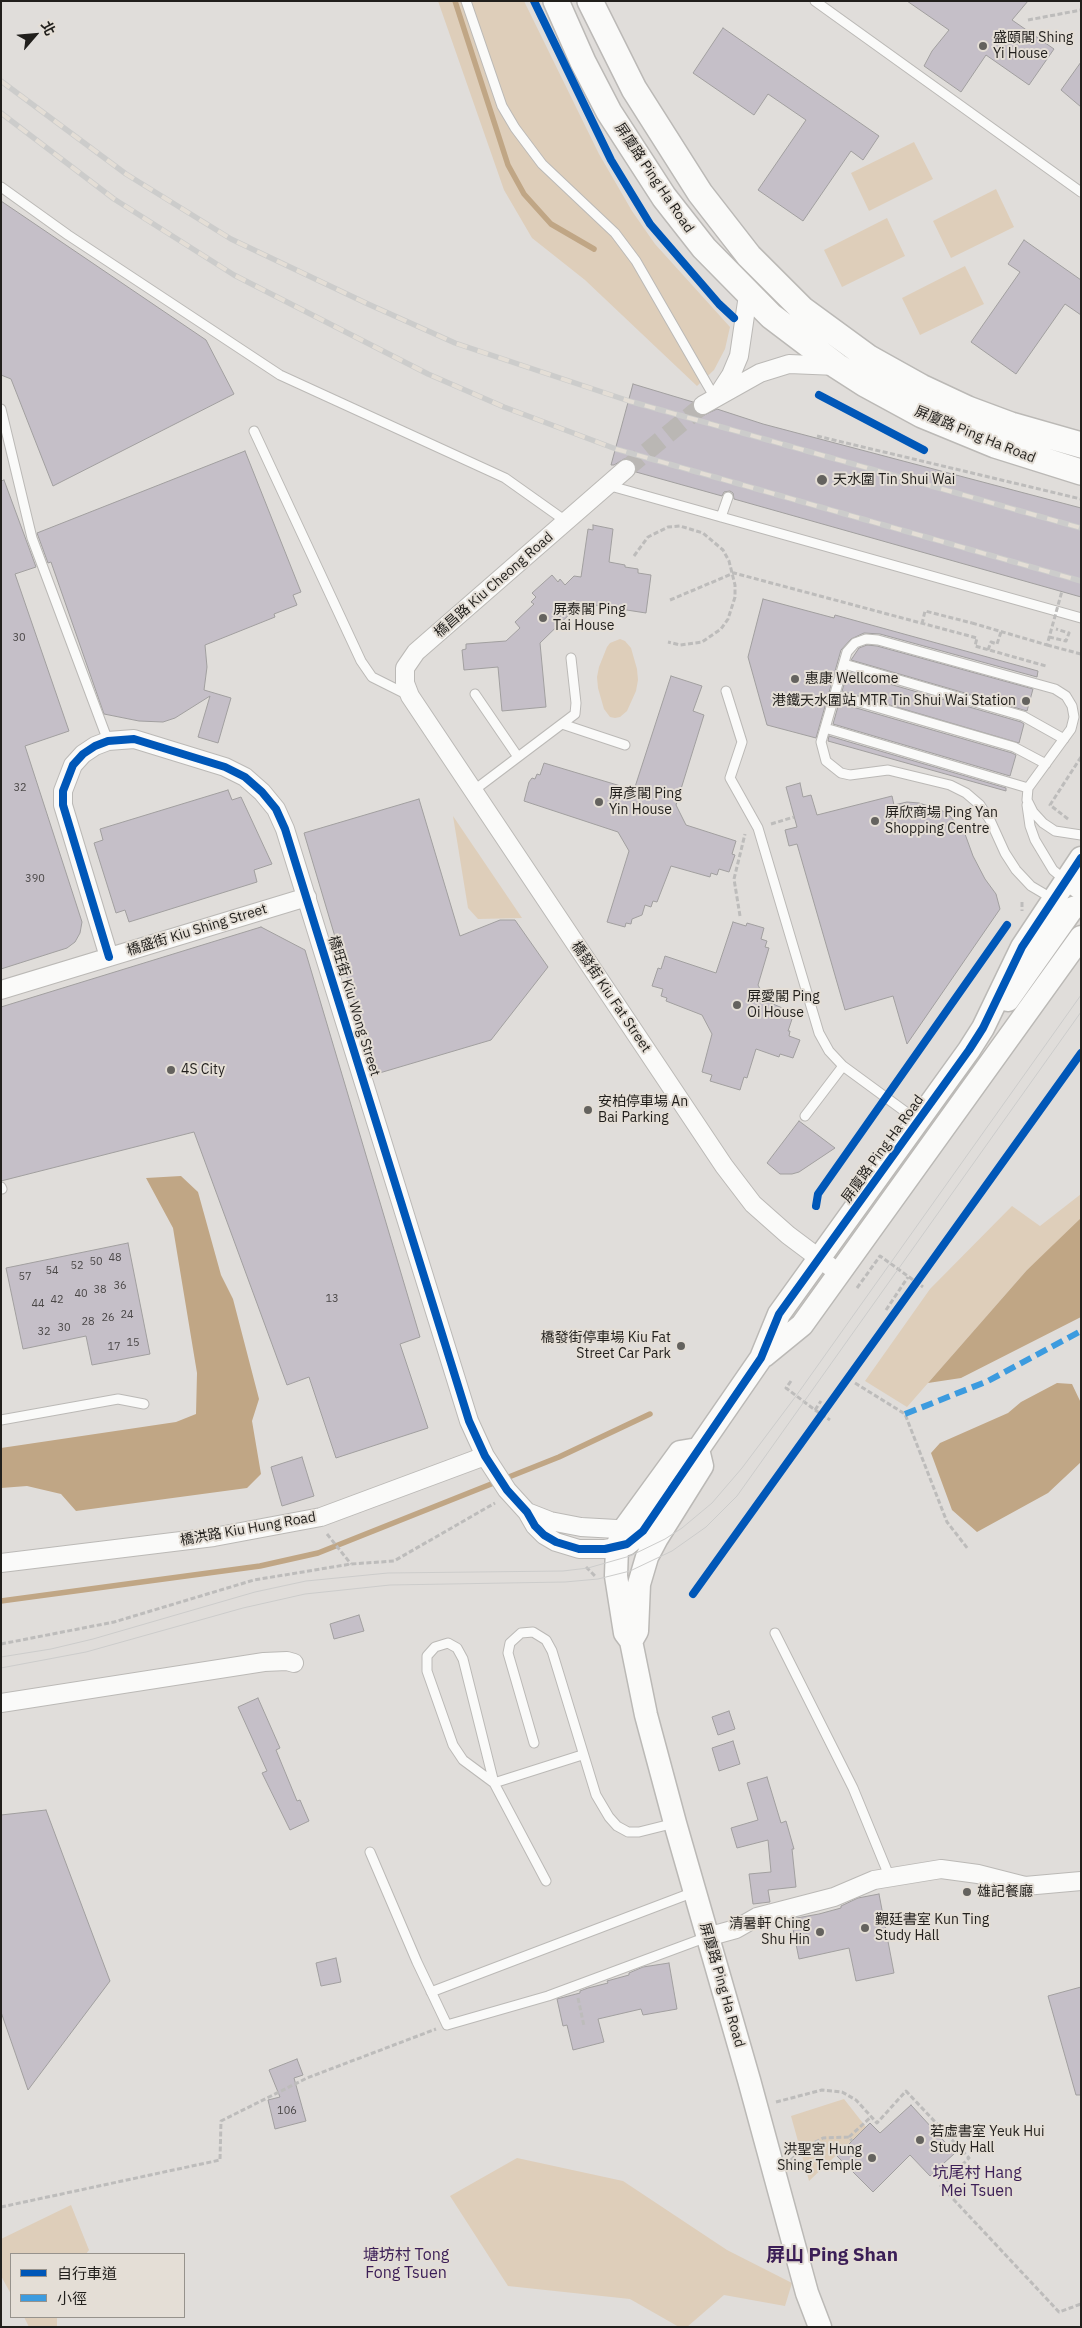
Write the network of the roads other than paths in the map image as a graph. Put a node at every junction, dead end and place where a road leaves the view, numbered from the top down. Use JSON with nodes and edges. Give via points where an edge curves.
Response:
{"nodes":[{"id":1,"x":466,"y":1,"type":"edge"},
{"id":2,"x":556,"y":1,"type":"edge"},
{"id":3,"x":590,"y":1,"type":"edge"},
{"id":4,"x":815,"y":1,"type":"edge"},
{"id":5,"x":1,"y":187,"type":"edge"},
{"id":6,"x":1081,"y":192,"type":"edge"},
{"id":7,"x":748,"y":295,"type":"junction"},
{"id":8,"x":837,"y":366,"type":"junction"},
{"id":9,"x":712,"y":399,"type":"junction"},
{"id":10,"x":1,"y":410,"type":"edge"},
{"id":11,"x":3,"y":421,"type":"edge"},
{"id":12,"x":254,"y":431,"type":"dead end"},
{"id":13,"x":1076,"y":443,"type":"edge"},
{"id":14,"x":626,"y":469,"type":"tunnel mouth"},
{"id":15,"x":1081,"y":472,"type":"edge"},
{"id":16,"x":606,"y":485,"type":"junction"},
{"id":17,"x":728,"y":497,"type":"dead end"},
{"id":18,"x":722,"y":517,"type":"junction"},
{"id":19,"x":567,"y":522,"type":"junction"},
{"id":20,"x":1081,"y":618,"type":"edge"},
{"id":21,"x":571,"y":658,"type":"dead end"},
{"id":22,"x":844,"y":664,"type":"junction"},
{"id":23,"x":726,"y":691,"type":"dead end"},
{"id":24,"x":475,"y":694,"type":"dead end"},
{"id":25,"x":835,"y":695,"type":"junction"},
{"id":26,"x":410,"y":696,"type":"junction"},
{"id":27,"x":562,"y":724,"type":"junction"},
{"id":28,"x":825,"y":728,"type":"junction"},
{"id":29,"x":1064,"y":738,"type":"junction"},
{"id":30,"x":108,"y":741,"type":"junction"},
{"id":31,"x":625,"y":745,"type":"dead end"},
{"id":32,"x":518,"y":757,"type":"junction"},
{"id":33,"x":1046,"y":764,"type":"junction"},
{"id":34,"x":1028,"y":788,"type":"junction"},
{"id":35,"x":474,"y":791,"type":"junction"},
{"id":36,"x":1027,"y":800,"type":"junction"},
{"id":37,"x":1081,"y":835,"type":"edge"},
{"id":38,"x":1081,"y":858,"type":"edge"},
{"id":39,"x":307,"y":897,"type":"junction"},
{"id":40,"x":1073,"y":898,"type":"edge"},
{"id":41,"x":1081,"y":937,"type":"edge"},
{"id":42,"x":110,"y":957,"type":"junction"},
{"id":43,"x":1,"y":990,"type":"edge"},
{"id":44,"x":843,"y":1066,"type":"junction"},
{"id":45,"x":804,"y":1116,"type":"dead end"},
{"id":46,"x":919,"y":1121,"type":"junction"},
{"id":47,"x":819,"y":1258,"type":"junction"},
{"id":48,"x":840,"y":1274,"type":"junction"},
{"id":49,"x":761,"y":1358,"type":"junction"},
{"id":50,"x":144,"y":1404,"type":"dead end"},
{"id":51,"x":1,"y":1420,"type":"edge"},
{"id":52,"x":698,"y":1449,"type":"junction"},
{"id":53,"x":488,"y":1460,"type":"junction"},
{"id":54,"x":635,"y":1536,"type":"junction"},
{"id":55,"x":1,"y":1563,"type":"edge"},
{"id":56,"x":776,"y":1633,"type":"dead end"},
{"id":57,"x":631,"y":1641,"type":"junction"},
{"id":58,"x":294,"y":1663,"type":"dead end"},
{"id":59,"x":1,"y":1703,"type":"edge"},
{"id":60,"x":534,"y":1743,"type":"dead end"},
{"id":61,"x":582,"y":1755,"type":"junction"},
{"id":62,"x":494,"y":1783,"type":"junction"},
{"id":63,"x":675,"y":1823,"type":"junction"},
{"id":64,"x":370,"y":1852,"type":"dead end"},
{"id":65,"x":890,"y":1878,"type":"junction"},
{"id":66,"x":546,"y":1881,"type":"dead end"},
{"id":67,"x":1081,"y":1881,"type":"edge"},
{"id":68,"x":694,"y":1892,"type":"junction"},
{"id":69,"x":707,"y":1936,"type":"junction"},
{"id":70,"x":431,"y":1992,"type":"junction"},
{"id":71,"x":820,"y":2327,"type":"edge"}],
"edges":[{"from":1,"to":9,"type":"lane","via":[[502,106],[515,128],[542,164],[615,233],[636,261]]},
{"from":2,"to":7,"type":"main road","name":"屏廈路 Ping Ha Road","via":[[583,62],[638,159],[685,226]]},
{"from":3,"to":13,"type":"main road","name":"屏廈路 Ping Ha Road","via":[[634,90],[674,155],[727,228],[786,294],[847,344],[921,387],[977,412]]},
{"from":4,"to":6,"type":"lane"},
{"from":5,"to":19,"type":"lane","via":[[280,375],[505,478]]},
{"from":7,"to":8,"type":"main road","name":"屏廈路 Ping Ha Road"},
{"from":7,"to":9,"type":"street","via":[[739,356],[731,375]]},
{"from":8,"to":9,"type":"street","via":[[789,364],[760,373]]},
{"from":8,"to":15,"type":"main road","name":"屏廈路 Ping Ha Road","via":[[894,401],[948,427]]},
{"from":10,"to":11,"type":"lane"},
{"from":11,"to":30,"type":"lane","via":[[32,538]]},
{"from":12,"to":26,"type":"lane","via":[[361,661],[372,676]]},
{"from":14,"to":16,"type":"street","name":"橋昌路 Kiu Cheong Road"},
{"from":16,"to":18,"type":"lane"},
{"from":16,"to":19,"type":"street","name":"橋昌路 Kiu Cheong Road"},
{"from":17,"to":18,"type":"lane"},
{"from":18,"to":20,"type":"lane"},
{"from":19,"to":26,"type":"street","name":"橋昌路 Kiu Cheong Road","via":[[416,652],[405,668]]},
{"from":21,"to":27,"type":"lane","via":[[575,714]]},
{"from":22,"to":25,"type":"lane"},
{"from":22,"to":29,"type":"lane","via":[[1023,716]]},
{"from":22,"to":29,"type":"lane","via":[[847,652],[855,643],[866,639],[878,640],[1055,689],[1069,701],[1074,718],[1072,729]]},
{"from":23,"to":44,"type":"lane","via":[[742,742],[730,778],[758,828],[818,1033],[828,1051]]},
{"from":24,"to":32,"type":"lane"},
{"from":25,"to":28,"type":"lane"},
{"from":25,"to":33,"type":"lane","via":[[1014,747]]},
{"from":26,"to":35,"type":"street","name":"橋發街 Kiu Fat Street"},
{"from":27,"to":31,"type":"lane"},
{"from":27,"to":32,"type":"lane"},
{"from":28,"to":34,"type":"lane"},
{"from":28,"to":40,"type":"lane","via":[[822,752],[826,761],[841,773],[860,775],[888,770],[950,785],[966,793],[980,805],[1005,853],[1032,886]]},
{"from":29,"to":33,"type":"lane"},
{"from":30,"to":39,"type":"street","name":"橋旺街 Kiu Wong Street","via":[[134,739],[225,767],[245,777],[276,809]]},
{"from":30,"to":42,"type":"street","name":"橋旺街 Kiu Wong Street","via":[[83,754],[74,765],[67,777],[63,805]]},
{"from":32,"to":35,"type":"lane"},
{"from":33,"to":34,"type":"lane"},
{"from":34,"to":36,"type":"lane"},
{"from":35,"to":47,"type":"street","name":"橋發街 Kiu Fat Street","via":[[724,1166],[753,1204]]},
{"from":36,"to":37,"type":"lane","via":[[1033,812],[1055,831]]},
{"from":36,"to":40,"type":"lane","via":[[1035,840]]},
{"from":38,"to":40,"type":"street","name":"屏廈路 Ping Ha Road"},
{"from":39,"to":42,"type":"street","name":"橋盛街 Kiu Shing Street"},
{"from":39,"to":53,"type":"street","name":"橋旺街 Kiu Wong Street","via":[[469,1421]]},
{"from":40,"to":46,"type":"street","name":"屏廈路 Ping Ha Road","via":[[1022,947],[983,1028]]},
{"from":41,"to":48,"type":"street","name":"屏廈路 Ping Ha Road"},
{"from":42,"to":43,"type":"street","name":"橋盛街 Kiu Shing Street"},
{"from":44,"to":45,"type":"lane"},
{"from":44,"to":46,"type":"lane"},
{"from":46,"to":47,"type":"street","name":"屏廈路 Ping Ha Road"},
{"from":47,"to":48,"type":"street","name":"橋發街 Kiu Fat Street"},
{"from":47,"to":49,"type":"street","name":"屏廈路 Ping Ha Road","via":[[779,1314]]},
{"from":48,"to":49,"type":"street","name":"屏廈路 Ping Ha Road","via":[[802,1325]]},
{"from":49,"to":52,"type":"street","name":"屏廈路 Ping Ha Road"},
{"from":50,"to":51,"type":"lane","via":[[118,1399]]},
{"from":52,"to":54,"type":"street","name":"屏廈路 Ping Ha Road","via":[[680,1452]]},
{"from":52,"to":54,"type":"street","name":"屏廈路 Ping Ha Road","via":[[702,1466]]},
{"from":53,"to":54,"type":"street","name":"橋旺街 Kiu Wong Street","via":[[503,1496],[527,1512],[535,1526],[556,1542],[590,1550]]},
{"from":53,"to":55,"type":"street","name":"橋洪路 Kiu Hung Road","via":[[321,1518],[214,1537]]},
{"from":54,"to":57,"type":"street","name":"屏廈路 Ping Ha Road","via":[[641,1574],[637,1631]]},
{"from":54,"to":57,"type":"street","name":"屏廈路 Ping Ha Road","via":[[616,1576],[625,1633]]},
{"from":56,"to":65,"type":"lane","via":[[853,1788]]},
{"from":57,"to":63,"type":"street","name":"屏廈路 Ping Ha Road","via":[[646,1715]]},
{"from":58,"to":59,"type":"street","via":[[264,1662]]},
{"from":60,"to":61,"type":"lane","via":[[508,1653],[510,1643],[520,1633],[533,1632],[546,1640],[552,1651]]},
{"from":61,"to":62,"type":"lane"},
{"from":61,"to":63,"type":"lane","via":[[602,1808],[617,1826],[628,1832],[639,1832]]},
{"from":62,"to":62,"type":"lane","via":[[463,1659],[457,1648],[448,1643],[435,1647],[427,1656],[427,1671],[453,1745],[463,1760]]},
{"from":62,"to":66,"type":"lane"},
{"from":63,"to":68,"type":"street","name":"屏廈路 Ping Ha Road"},
{"from":64,"to":70,"type":"lane"},
{"from":65,"to":67,"type":"street","via":[[941,1869],[1025,1886]]},
{"from":65,"to":69,"type":"street","via":[[874,1880],[821,1901],[757,1917],[736,1929]]},
{"from":68,"to":69,"type":"street","name":"屏廈路 Ping Ha Road"},
{"from":68,"to":70,"type":"lane"},
{"from":69,"to":70,"type":"lane","via":[[575,1986],[447,2025]]},
{"from":69,"to":71,"type":"street","name":"屏廈路 Ping Ha Road"}]}
